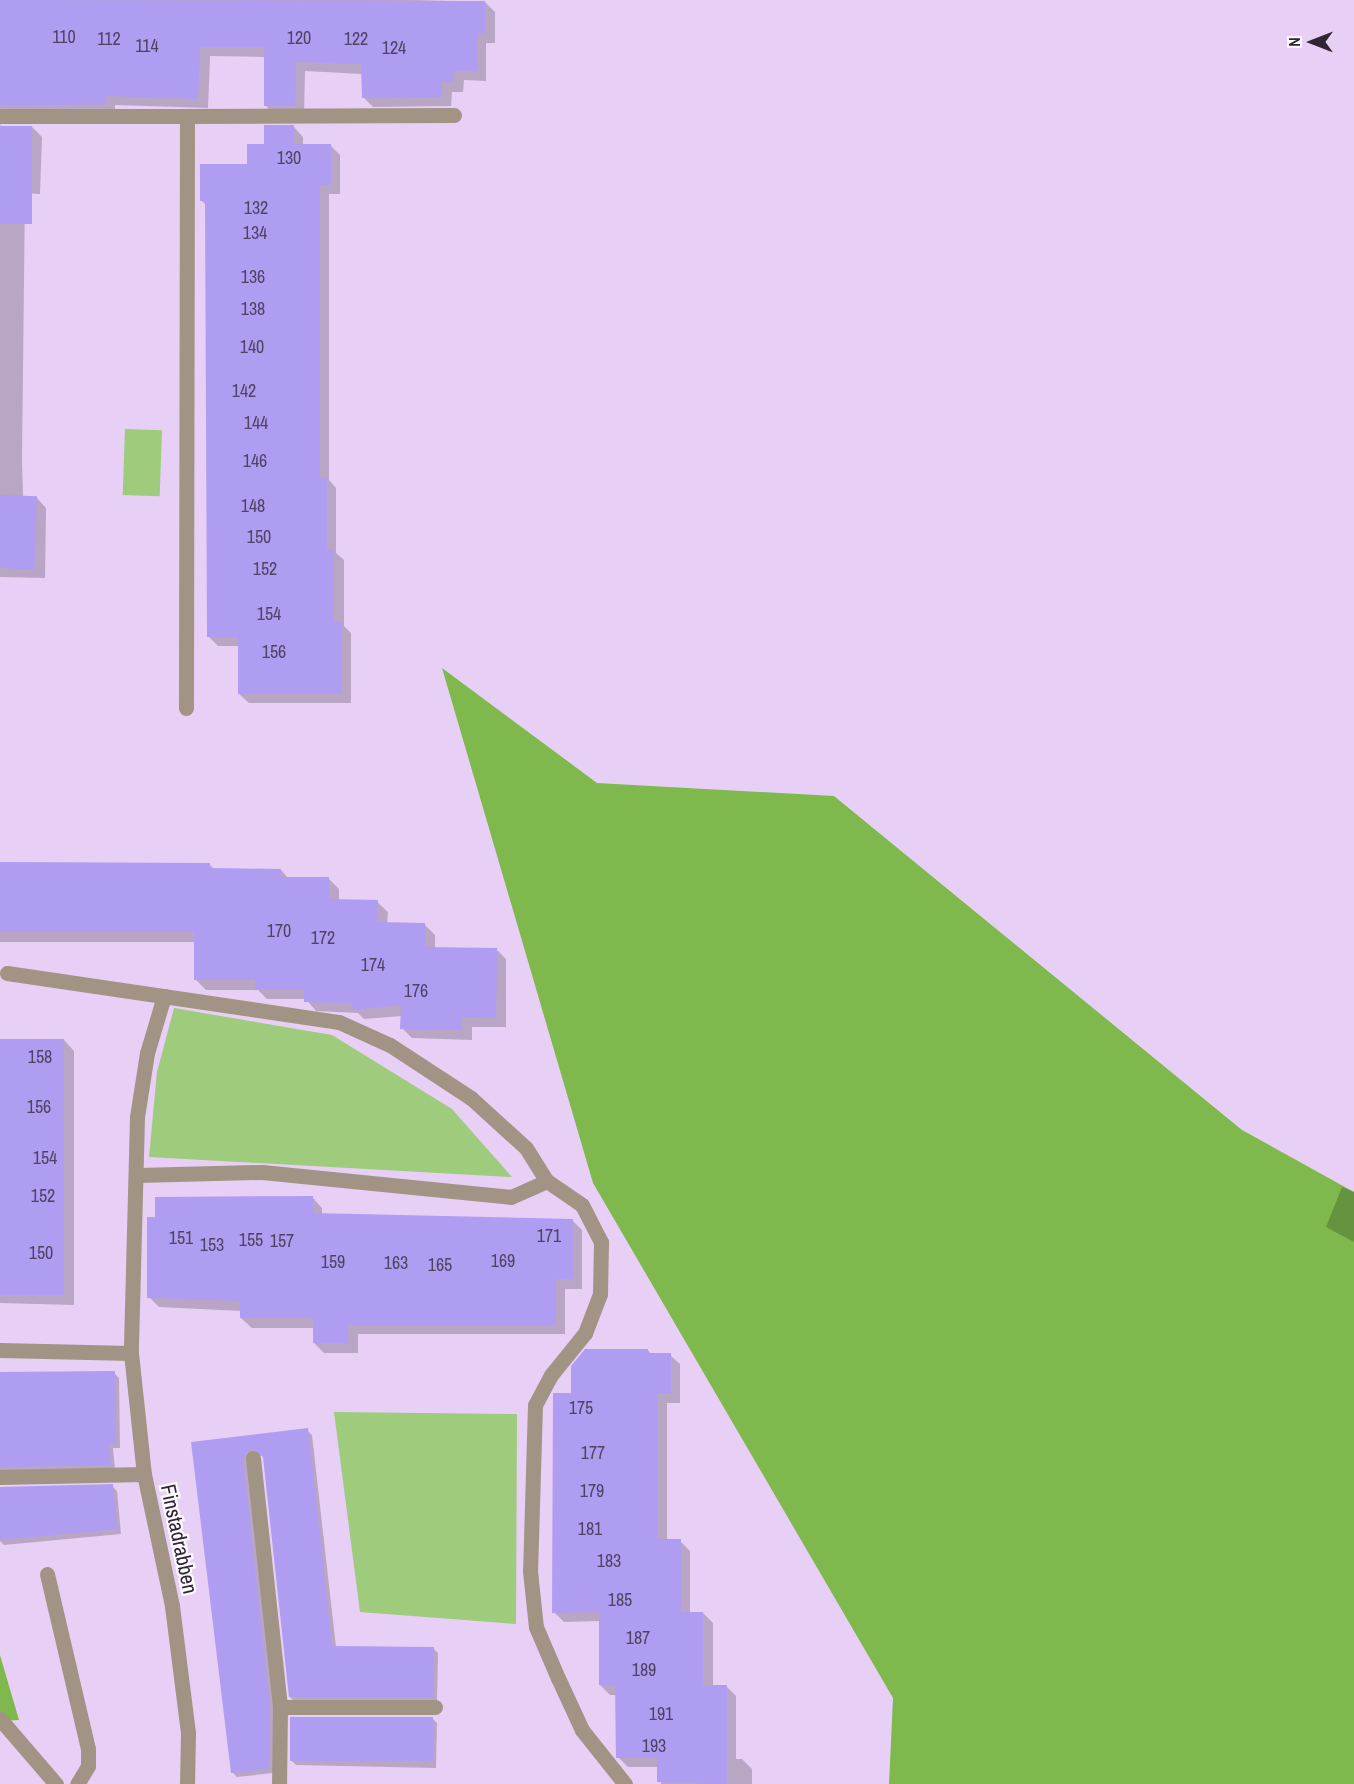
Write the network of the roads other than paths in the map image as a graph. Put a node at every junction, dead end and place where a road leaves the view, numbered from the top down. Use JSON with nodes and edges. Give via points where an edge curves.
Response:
{"nodes":[{"id":1,"x":454,"y":115,"type":"dead end"},
{"id":2,"x":0,"y":116,"type":"edge"},
{"id":3,"x":187,"y":116,"type":"junction"},
{"id":4,"x":186,"y":708,"type":"dead end"},
{"id":5,"x":7,"y":973,"type":"dead end"},
{"id":6,"x":164,"y":996,"type":"junction"},
{"id":7,"x":137,"y":1175,"type":"junction"},
{"id":8,"x":547,"y":1181,"type":"junction"},
{"id":9,"x":0,"y":1350,"type":"edge"},
{"id":10,"x":131,"y":1353,"type":"junction"},
{"id":11,"x":253,"y":1458,"type":"dead end"},
{"id":12,"x":144,"y":1473,"type":"junction"},
{"id":13,"x":0,"y":1477,"type":"edge"},
{"id":14,"x":47,"y":1574,"type":"dead end"},
{"id":15,"x":280,"y":1707,"type":"junction"},
{"id":16,"x":435,"y":1707,"type":"dead end"},
{"id":17,"x":0,"y":1719,"type":"edge"},
{"id":18,"x":56,"y":1784,"type":"edge"},
{"id":19,"x":77,"y":1784,"type":"edge"},
{"id":20,"x":187,"y":1784,"type":"edge"},
{"id":21,"x":279,"y":1784,"type":"edge"},
{"id":22,"x":625,"y":1784,"type":"edge"}],
"edges":[{"from":1,"to":3,"type":"street"},
{"from":2,"to":3,"type":"street"},
{"from":3,"to":4,"type":"street"},
{"from":5,"to":6,"type":"street"},
{"from":6,"to":7,"type":"street","name":"Finstadrabben","via":[[147,1053],[137,1117]]},
{"from":6,"to":8,"type":"street","via":[[339,1022],[390,1045],[471,1098],[526,1148]]},
{"from":7,"to":8,"type":"street","via":[[262,1172],[511,1197]]},
{"from":7,"to":10,"type":"street","name":"Finstadrabben"},
{"from":8,"to":22,"type":"street","via":[[582,1205],[601,1242],[600,1294],[585,1333],[551,1375],[535,1405],[530,1571],[536,1627],[582,1730]]},
{"from":9,"to":10,"type":"street"},
{"from":10,"to":12,"type":"street","name":"Finstadrabben"},
{"from":11,"to":15,"type":"street"},
{"from":12,"to":13,"type":"street"},
{"from":12,"to":20,"type":"street","name":"Finstadrabben","via":[[172,1606],[188,1733]]},
{"from":14,"to":19,"type":"street","via":[[88,1749],[88,1766]]},
{"from":15,"to":16,"type":"street"},
{"from":15,"to":21,"type":"street"},
{"from":17,"to":18,"type":"street"}]}
